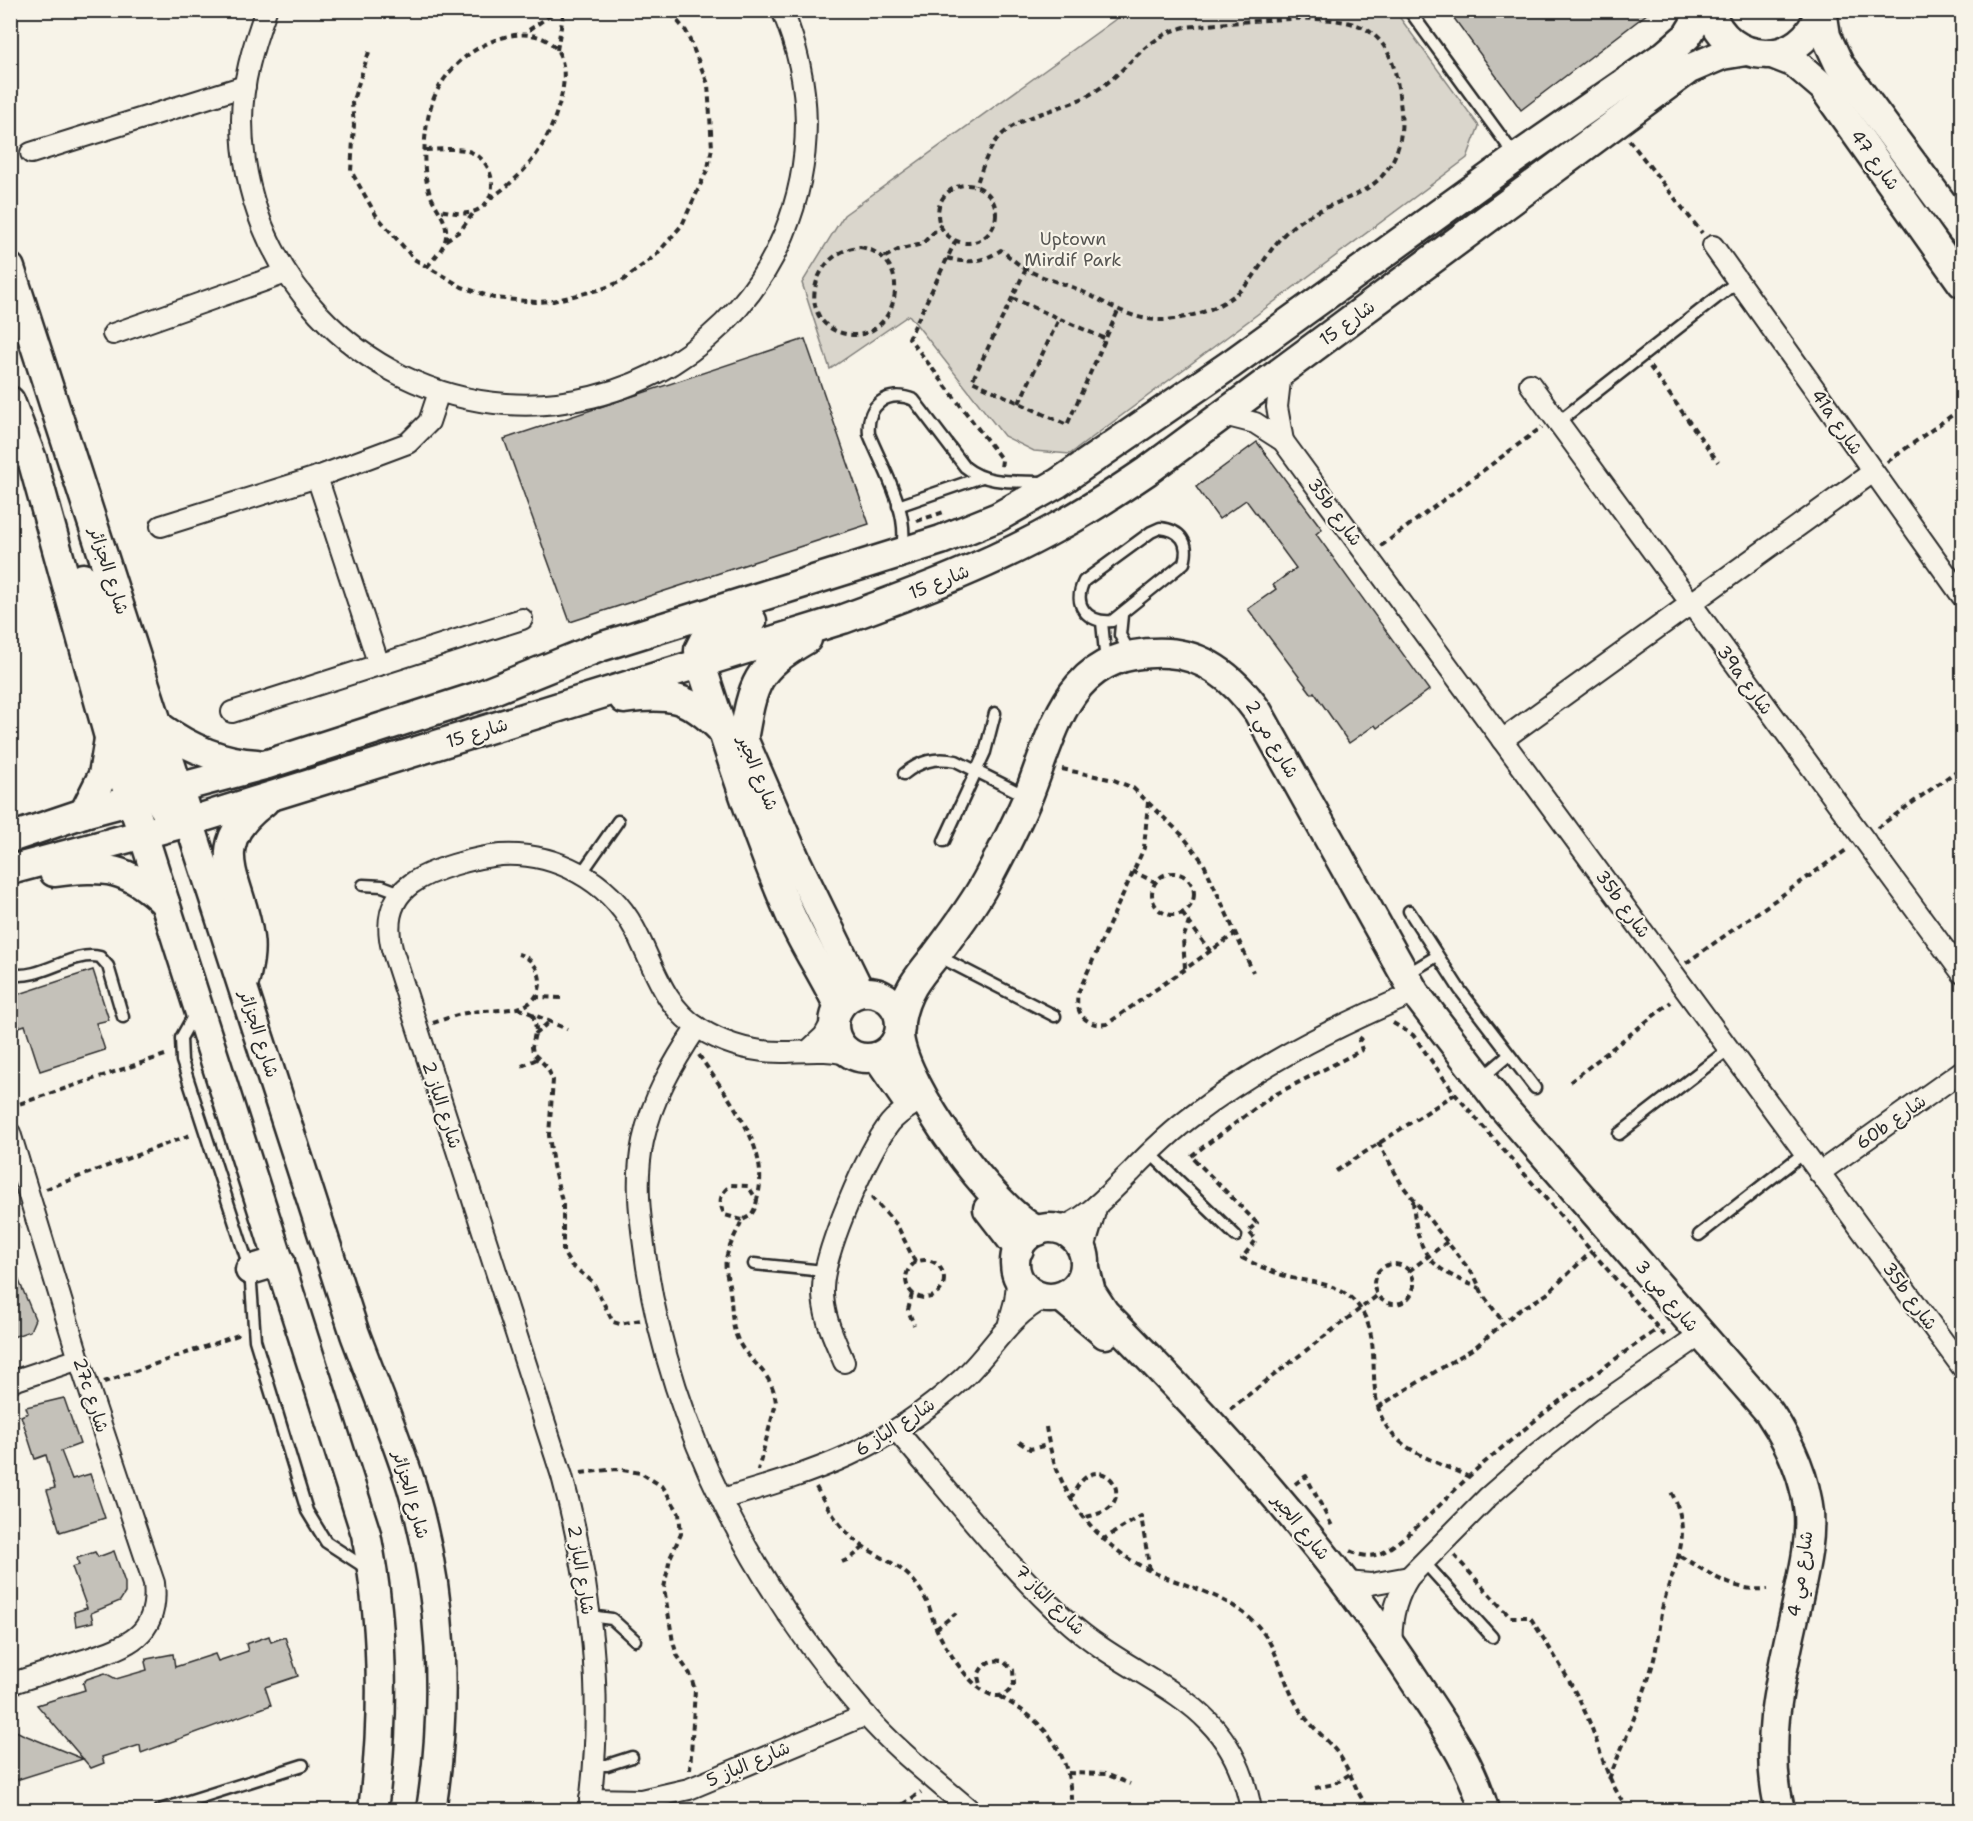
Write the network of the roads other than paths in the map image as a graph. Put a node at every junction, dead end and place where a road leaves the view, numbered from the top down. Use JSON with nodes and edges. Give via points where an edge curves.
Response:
{"nodes":[{"id":1,"x":266,"y":10,"type":"edge"},
{"id":2,"x":782,"y":10,"type":"edge"},
{"id":3,"x":1409,"y":10,"type":"edge"},
{"id":4,"x":1704,"y":10,"type":"edge"},
{"id":5,"x":1710,"y":10,"type":"edge"},
{"id":6,"x":1821,"y":10,"type":"edge"},
{"id":7,"x":1759,"y":53,"type":"junction"},
{"id":8,"x":245,"y":86,"type":"junction"},
{"id":9,"x":31,"y":153,"type":"dead end"},
{"id":10,"x":1516,"y":158,"type":"junction"},
{"id":11,"x":1962,"y":230,"type":"edge"},
{"id":12,"x":1713,"y":246,"type":"road end"},
{"id":13,"x":10,"y":268,"type":"edge"},
{"id":14,"x":286,"y":273,"type":"junction"},
{"id":15,"x":1737,"y":281,"type":"junction"},
{"id":16,"x":1962,"y":283,"type":"edge"},
{"id":17,"x":113,"y":334,"type":"dead end"},
{"id":18,"x":1231,"y":364,"type":"junction"},
{"id":19,"x":1281,"y":372,"type":"junction"},
{"id":20,"x":1530,"y":384,"type":"dead end"},
{"id":21,"x":439,"y":392,"type":"junction"},
{"id":22,"x":1253,"y":393,"type":"junction"},
{"id":23,"x":10,"y":401,"type":"edge"},
{"id":24,"x":1224,"y":415,"type":"junction"},
{"id":25,"x":1556,"y":420,"type":"junction"},
{"id":26,"x":1283,"y":441,"type":"junction"},
{"id":27,"x":21,"y":461,"type":"edge"},
{"id":28,"x":1873,"y":472,"type":"junction"},
{"id":29,"x":317,"y":477,"type":"junction"},
{"id":30,"x":982,"y":477,"type":"junction"},
{"id":31,"x":1058,"y":483,"type":"junction"},
{"id":32,"x":898,"y":506,"type":"junction"},
{"id":33,"x":161,"y":526,"type":"dead end"},
{"id":34,"x":901,"y":553,"type":"junction"},
{"id":35,"x":1962,"y":596,"type":"edge"},
{"id":36,"x":1690,"y":605,"type":"junction"},
{"id":37,"x":1122,"y":615,"type":"junction"},
{"id":38,"x":522,"y":619,"type":"dead end"},
{"id":39,"x":843,"y":619,"type":"junction"},
{"id":40,"x":1102,"y":622,"type":"junction"},
{"id":41,"x":673,"y":626,"type":"junction"},
{"id":42,"x":707,"y":653,"type":"junction"},
{"id":43,"x":1119,"y":660,"type":"junction"},
{"id":44,"x":379,"y":665,"type":"junction"},
{"id":45,"x":593,"y":698,"type":"junction"},
{"id":46,"x":232,"y":712,"type":"dead end"},
{"id":47,"x":995,"y":713,"type":"dead end"},
{"id":48,"x":160,"y":727,"type":"junction"},
{"id":49,"x":733,"y":735,"type":"junction"},
{"id":50,"x":109,"y":737,"type":"junction"},
{"id":51,"x":1502,"y":740,"type":"junction"},
{"id":52,"x":268,"y":764,"type":"junction"},
{"id":53,"x":977,"y":771,"type":"junction"},
{"id":54,"x":904,"y":774,"type":"dead end"},
{"id":55,"x":155,"y":795,"type":"junction"},
{"id":56,"x":272,"y":797,"type":"junction"},
{"id":57,"x":1028,"y":797,"type":"junction"},
{"id":58,"x":84,"y":813,"type":"junction"},
{"id":59,"x":618,"y":821,"type":"dead end"},
{"id":60,"x":188,"y":822,"type":"junction"},
{"id":61,"x":143,"y":834,"type":"junction"},
{"id":62,"x":10,"y":838,"type":"edge"},
{"id":63,"x":944,"y":841,"type":"dead end"},
{"id":64,"x":10,"y":871,"type":"edge"},
{"id":65,"x":581,"y":874,"type":"junction"},
{"id":66,"x":363,"y":885,"type":"dead end"},
{"id":67,"x":401,"y":893,"type":"junction"},
{"id":68,"x":165,"y":903,"type":"junction"},
{"id":69,"x":1409,"y":911,"type":"dead end"},
{"id":70,"x":833,"y":937,"type":"junction"},
{"id":71,"x":804,"y":944,"type":"junction"},
{"id":72,"x":936,"y":955,"type":"junction"},
{"id":73,"x":1437,"y":956,"type":"junction"},
{"id":74,"x":1962,"y":973,"type":"edge"},
{"id":75,"x":10,"y":974,"type":"edge"},
{"id":76,"x":914,"y":980,"type":"junction"},
{"id":77,"x":1410,"y":984,"type":"junction"},
{"id":78,"x":244,"y":987,"type":"junction"},
{"id":79,"x":852,"y":1003,"type":"junction"},
{"id":80,"x":198,"y":1008,"type":"junction"},
{"id":81,"x":1055,"y":1016,"type":"dead end"},
{"id":82,"x":123,"y":1017,"type":"dead end"},
{"id":83,"x":900,"y":1029,"type":"junction"},
{"id":84,"x":693,"y":1033,"type":"junction"},
{"id":85,"x":1729,"y":1049,"type":"junction"},
{"id":86,"x":808,"y":1050,"type":"junction"},
{"id":87,"x":1509,"y":1055,"type":"junction"},
{"id":88,"x":866,"y":1057,"type":"junction"},
{"id":89,"x":1962,"y":1071,"type":"edge"},
{"id":90,"x":1480,"y":1080,"type":"junction"},
{"id":91,"x":1535,"y":1088,"type":"dead end"},
{"id":92,"x":911,"y":1106,"type":"junction"},
{"id":93,"x":10,"y":1133,"type":"edge"},
{"id":94,"x":1619,"y":1134,"type":"dead end"},
{"id":95,"x":1150,"y":1152,"type":"junction"},
{"id":96,"x":1804,"y":1153,"type":"junction"},
{"id":97,"x":1819,"y":1173,"type":"junction"},
{"id":98,"x":1097,"y":1204,"type":"junction"},
{"id":99,"x":1699,"y":1235,"type":"dead end"},
{"id":100,"x":1236,"y":1236,"type":"dead end"},
{"id":101,"x":1033,"y":1246,"type":"junction"},
{"id":102,"x":280,"y":1261,"type":"junction"},
{"id":103,"x":1084,"y":1261,"type":"junction"},
{"id":104,"x":754,"y":1264,"type":"dead end"},
{"id":105,"x":250,"y":1270,"type":"junction"},
{"id":106,"x":824,"y":1271,"type":"junction"},
{"id":107,"x":1053,"y":1297,"type":"junction"},
{"id":108,"x":1008,"y":1326,"type":"junction"},
{"id":109,"x":1702,"y":1334,"type":"junction"},
{"id":110,"x":79,"y":1359,"type":"junction"},
{"id":111,"x":844,"y":1362,"type":"dead end"},
{"id":112,"x":1962,"y":1367,"type":"edge"},
{"id":113,"x":10,"y":1382,"type":"edge"},
{"id":114,"x":897,"y":1431,"type":"junction"},
{"id":115,"x":722,"y":1499,"type":"junction"},
{"id":116,"x":1424,"y":1562,"type":"junction"},
{"id":117,"x":373,"y":1573,"type":"junction"},
{"id":118,"x":1409,"y":1577,"type":"junction"},
{"id":119,"x":1345,"y":1582,"type":"junction"},
{"id":120,"x":589,"y":1616,"type":"junction"},
{"id":121,"x":1492,"y":1636,"type":"dead end"},
{"id":122,"x":635,"y":1640,"type":"dead end"},
{"id":123,"x":1392,"y":1645,"type":"junction"},
{"id":124,"x":10,"y":1684,"type":"edge"},
{"id":125,"x":866,"y":1715,"type":"junction"},
{"id":126,"x":632,"y":1757,"type":"dead end"},
{"id":127,"x":303,"y":1765,"type":"dead end"},
{"id":128,"x":593,"y":1765,"type":"junction"},
{"id":129,"x":590,"y":1805,"type":"edge"},
{"id":130,"x":160,"y":1810,"type":"edge"},
{"id":131,"x":373,"y":1810,"type":"edge"},
{"id":132,"x":431,"y":1810,"type":"edge"},
{"id":133,"x":970,"y":1810,"type":"edge"},
{"id":134,"x":1251,"y":1810,"type":"edge"},
{"id":135,"x":1469,"y":1810,"type":"edge"},
{"id":136,"x":1484,"y":1810,"type":"edge"},
{"id":137,"x":1780,"y":1810,"type":"edge"}],
"edges":[{"from":1,"to":8,"type":"street","via":[[249,60]]},
{"from":2,"to":21,"type":"street","via":[[803,77],[805,165],[795,209],[778,250],[755,288],[727,322],[693,351],[655,374],[582,399],[527,405],[482,402]]},
{"from":3,"to":10,"type":"lane"},
{"from":4,"to":10,"type":"street","name":"شارع 15","via":[[1677,47]]},
{"from":5,"to":7,"type":"street","name":"شارع 47","via":[[1724,36]]},
{"from":6,"to":7,"type":"street","name":"شارع 15","via":[[1810,33],[1799,43]]},
{"from":6,"to":11,"type":"street","name":"شارع 47","via":[[1826,36],[1839,64]]},
{"from":7,"to":16,"type":"street","name":"شارع 47","via":[[1795,63],[1823,87]]},
{"from":7,"to":19,"type":"street","name":"شارع 15","via":[[1722,55],[1689,69]]},
{"from":8,"to":9,"type":"street"},
{"from":8,"to":14,"type":"street","via":[[242,118],[249,183],[270,244]]},
{"from":10,"to":18,"type":"street","name":"شارع 15"},
{"from":12,"to":15,"type":"street","name":"41a شارع"},
{"from":13,"to":48,"type":"street","name":"شارع الجزائر"},
{"from":14,"to":17,"type":"street"},
{"from":14,"to":21,"type":"street","via":[[309,305],[337,333],[402,377]]},
{"from":15,"to":25,"type":"lane"},
{"from":15,"to":28,"type":"street","name":"41a شارع"},
{"from":18,"to":22,"type":"street"},
{"from":18,"to":31,"type":"street","name":"شارع 15"},
{"from":19,"to":22,"type":"street","name":"شارع 15"},
{"from":19,"to":26,"type":"street","name":"35b شارع","via":[[1276,407]]},
{"from":20,"to":25,"type":"street","name":"39a شارع"},
{"from":21,"to":29,"type":"street","via":[[429,422],[408,443]]},
{"from":22,"to":24,"type":"street","name":"شارع 15"},
{"from":23,"to":27,"type":"street","name":"شارع الجزائر"},
{"from":24,"to":26,"type":"street","name":"35b شارع","via":[[1256,423]]},
{"from":24,"to":39,"type":"street","name":"شارع 15","via":[[1062,525],[982,564]]},
{"from":25,"to":36,"type":"street","name":"39a شارع"},
{"from":26,"to":51,"type":"street","name":"35b شارع"},
{"from":27,"to":50,"type":"street","name":"شارع الجزائر"},
{"from":27,"to":55,"type":"street","via":[[48,481],[59,506]]},
{"from":28,"to":35,"type":"street","name":"41a شارع"},
{"from":28,"to":36,"type":"street"},
{"from":29,"to":33,"type":"street"},
{"from":29,"to":44,"type":"street"},
{"from":30,"to":31,"type":"lane"},
{"from":30,"to":32,"type":"lane"},
{"from":30,"to":32,"type":"lane","via":[[964,467],[914,400],[890,396],[871,410],[868,422],[869,434]]},
{"from":31,"to":34,"type":"street","name":"شارع 15","via":[[998,517]]},
{"from":32,"to":34,"type":"lane","via":[[904,525]]},
{"from":34,"to":41,"type":"street","name":"شارع 15"},
{"from":34,"to":42,"type":"street","via":[[890,569],[873,579]]},
{"from":36,"to":51,"type":"street"},
{"from":36,"to":74,"type":"street","name":"39a شارع"},
{"from":37,"to":40,"type":"lane"},
{"from":37,"to":40,"type":"lane","via":[[1184,562],[1187,553],[1180,534],[1160,528],[1151,532],[1084,581],[1079,591],[1083,612]]},
{"from":37,"to":43,"type":"lane"},
{"from":38,"to":44,"type":"street"},
{"from":39,"to":42,"type":"street","name":"شارع 15"},
{"from":39,"to":49,"type":"street","via":[[785,652],[766,668]]},
{"from":40,"to":43,"type":"lane"},
{"from":41,"to":42,"type":"street","via":[[684,629]]},
{"from":41,"to":52,"type":"street","name":"شارع 15","via":[[600,647],[501,689]]},
{"from":42,"to":45,"type":"street","name":"شارع 15"},
{"from":42,"to":49,"type":"street","name":"شارع الجير"},
{"from":43,"to":57,"type":"street","via":[[1080,683],[1070,694],[1055,722]]},
{"from":43,"to":77,"type":"street","name":"شارع مي 2","via":[[1173,653],[1214,667],[1246,695]]},
{"from":44,"to":46,"type":"street"},
{"from":45,"to":49,"type":"street","via":[[670,696],[703,711]]},
{"from":45,"to":56,"type":"street","name":"شارع 15"},
{"from":47,"to":53,"type":"lane","via":[[990,740]]},
{"from":48,"to":52,"type":"street","via":[[202,752],[234,762]]},
{"from":48,"to":55,"type":"street","name":"شارع الجزائر"},
{"from":49,"to":70,"type":"street","name":"شارع الجير"},
{"from":49,"to":71,"type":"street","name":"شارع الجير","via":[[753,824]]},
{"from":50,"to":55,"type":"street","name":"شارع الجزائر"},
{"from":50,"to":58,"type":"street","via":[[103,775]]},
{"from":51,"to":85,"type":"street","name":"35b شارع"},
{"from":52,"to":55,"type":"street","name":"شارع 15"},
{"from":53,"to":54,"type":"lane","via":[[944,759],[915,765]]},
{"from":53,"to":57,"type":"lane"},
{"from":53,"to":63,"type":"lane"},
{"from":55,"to":58,"type":"street","name":"شارع 15"},
{"from":55,"to":60,"type":"street","name":"شارع الجزائر"},
{"from":55,"to":61,"type":"street","name":"شارع الجزائر"},
{"from":56,"to":60,"type":"street","name":"شارع 15"},
{"from":56,"to":78,"type":"street","via":[[240,824],[229,854],[249,939]]},
{"from":57,"to":72,"type":"street","via":[[985,883]]},
{"from":58,"to":62,"type":"street","name":"شارع 15"},
{"from":59,"to":65,"type":"lane"},
{"from":60,"to":61,"type":"street","name":"شارع 15"},
{"from":60,"to":78,"type":"street","name":"شارع الجزائر"},
{"from":61,"to":64,"type":"street","name":"شارع 15"},
{"from":61,"to":68,"type":"street","name":"شارع الجزائر"},
{"from":64,"to":68,"type":"street","via":[[30,874],[106,868],[136,879]]},
{"from":65,"to":67,"type":"street","via":[[530,857],[489,856],[420,878]]},
{"from":65,"to":84,"type":"street","via":[[621,908],[659,982]]},
{"from":66,"to":67,"type":"lane"},
{"from":67,"to":120,"type":"street","name":"شارع الباز 2","via":[[390,914],[389,938],[562,1476],[579,1545]]},
{"from":68,"to":80,"type":"street","name":"شارع الجزائر"},
{"from":69,"to":73,"type":"lane"},
{"from":70,"to":71,"type":"street","via":[[823,944]]},
{"from":70,"to":79,"type":"street","name":"شارع الجير","via":[[850,956]]},
{"from":71,"to":79,"type":"street","name":"شارع الجير"},
{"from":72,"to":76,"type":"street"},
{"from":72,"to":81,"type":"lane"},
{"from":73,"to":77,"type":"lane"},
{"from":73,"to":87,"type":"lane"},
{"from":75,"to":82,"type":"lane","via":[[30,975],[87,956],[100,957],[108,966]]},
{"from":76,"to":79,"type":"street"},
{"from":76,"to":83,"type":"street","via":[[905,1000]]},
{"from":77,"to":90,"type":"street","name":"شارع مي 3"},
{"from":77,"to":95,"type":"street","via":[[1283,1056],[1204,1107]]},
{"from":78,"to":132,"type":"street","name":"شارع الجزائر","via":[[355,1334],[412,1489],[422,1531],[431,1573],[440,1659],[439,1744]]},
{"from":79,"to":83,"type":"street","via":[[890,1000]]},
{"from":79,"to":86,"type":"street"},
{"from":79,"to":88,"type":"street","via":[[837,1041]]},
{"from":80,"to":102,"type":"street","name":"شارع الجزائر"},
{"from":80,"to":105,"type":"lane","via":[[186,1028],[180,1050]]},
{"from":83,"to":88,"type":"street","via":[[891,1049]]},
{"from":83,"to":101,"type":"street","via":[[907,1069],[942,1126]]},
{"from":84,"to":86,"type":"street","via":[[762,1051]]},
{"from":84,"to":115,"type":"street","via":[[673,1065],[650,1116],[639,1167],[640,1220],[655,1318],[686,1420]]},
{"from":85,"to":94,"type":"lane"},
{"from":85,"to":96,"type":"street","name":"35b شارع"},
{"from":86,"to":88,"type":"street"},
{"from":87,"to":90,"type":"lane"},
{"from":87,"to":91,"type":"lane"},
{"from":88,"to":92,"type":"street"},
{"from":89,"to":97,"type":"street","name":"60b شارع"},
{"from":90,"to":109,"type":"street","name":"شارع مي 3"},
{"from":92,"to":101,"type":"street"},
{"from":92,"to":106,"type":"street","via":[[883,1133],[828,1252]]},
{"from":93,"to":110,"type":"street","name":"27c شارع"},
{"from":95,"to":98,"type":"street"},
{"from":95,"to":100,"type":"lane"},
{"from":96,"to":97,"type":"street","name":"35b شارع"},
{"from":96,"to":99,"type":"lane"},
{"from":97,"to":112,"type":"street","name":"35b شارع"},
{"from":98,"to":101,"type":"street"},
{"from":98,"to":103,"type":"street"},
{"from":101,"to":103,"type":"street","via":[[1072,1237]]},
{"from":101,"to":107,"type":"street","via":[[1028,1290]]},
{"from":101,"to":108,"type":"street","name":"شارع الباز 6"},
{"from":102,"to":105,"type":"street"},
{"from":102,"to":117,"type":"street","name":"شارع الجزائر","via":[[355,1496]]},
{"from":103,"to":107,"type":"street","via":[[1074,1289]]},
{"from":103,"to":119,"type":"street","name":"شارع الجير","via":[[1091,1292],[1104,1312],[1225,1436]]},
{"from":104,"to":106,"type":"lane"},
{"from":105,"to":117,"type":"lane","via":[[253,1329],[312,1522],[326,1542]]},
{"from":106,"to":111,"type":"street","via":[[824,1309]]},
{"from":107,"to":108,"type":"street","name":"شارع الباز 6","via":[[1024,1309]]},
{"from":107,"to":135,"type":"street","name":"شارع الجير","via":[[1087,1316],[1183,1412],[1308,1558],[1421,1715],[1459,1782]]},
{"from":108,"to":114,"type":"street","name":"شارع الباز 6","via":[[963,1378]]},
{"from":109,"to":116,"type":"street","name":"شارع مي 3","via":[[1595,1408],[1535,1456]]},
{"from":109,"to":137,"type":"street","name":"شارع مي 4","via":[[1782,1430],[1806,1492],[1806,1558],[1773,1729],[1772,1763]]},
{"from":110,"to":113,"type":"street"},
{"from":110,"to":124,"type":"street","name":"27c شارع","via":[[155,1598],[146,1627],[123,1647]]},
{"from":114,"to":115,"type":"street","name":"شارع الباز 6","via":[[850,1457],[809,1473]]},
{"from":114,"to":134,"type":"street","name":"شارع الباز 7","via":[[1066,1620],[1203,1714],[1232,1751],[1242,1772]]},
{"from":115,"to":125,"type":"street","via":[[795,1625]]},
{"from":116,"to":118,"type":"street","name":"شارع مي 3"},
{"from":116,"to":121,"type":"lane"},
{"from":117,"to":131,"type":"street","name":"شارع الجزائر","via":[[382,1691]]},
{"from":118,"to":119,"type":"street","via":[[1371,1584]]},
{"from":118,"to":123,"type":"street","name":"شارع مي 3","via":[[1392,1617]]},
{"from":119,"to":123,"type":"street","name":"شارع الجير"},
{"from":120,"to":122,"type":"lane","via":[[612,1619]]},
{"from":120,"to":128,"type":"street","name":"شارع الباز 2","via":[[595,1690]]},
{"from":123,"to":136,"type":"street","name":"شارع الجير","via":[[1455,1744]]},
{"from":125,"to":129,"type":"street","name":"شارع الباز 5","via":[[689,1789],[641,1800]]},
{"from":125,"to":133,"type":"street"},
{"from":126,"to":128,"type":"lane"},
{"from":127,"to":130,"type":"lane"},
{"from":128,"to":129,"type":"street","name":"شارع الباز 2"}]}
